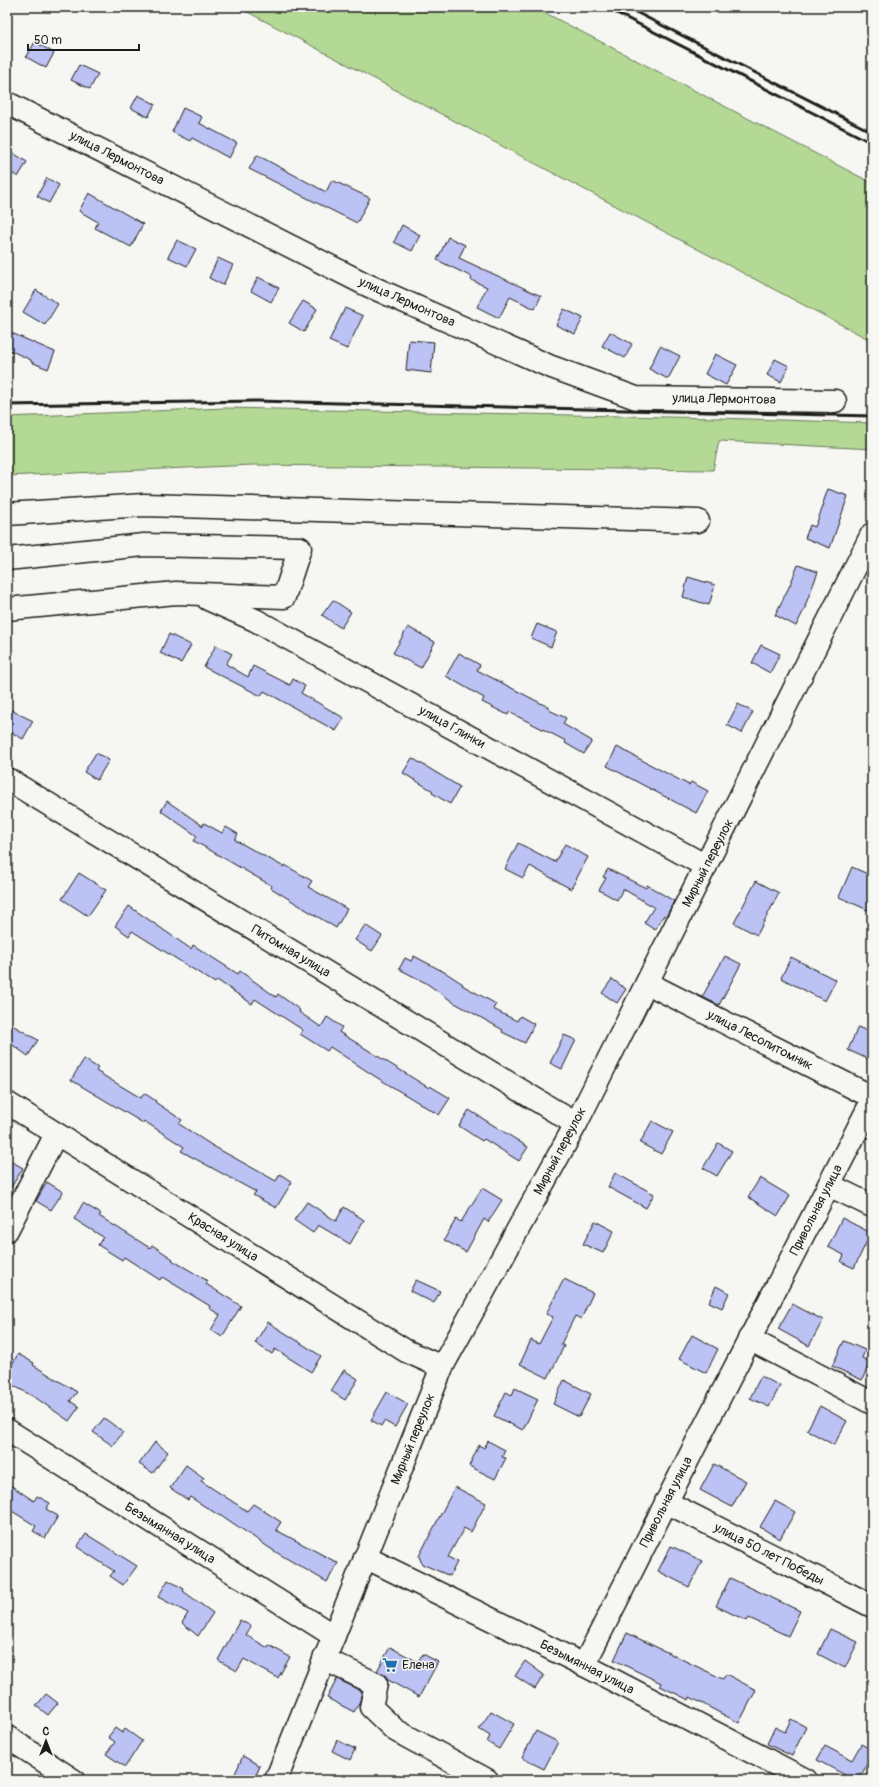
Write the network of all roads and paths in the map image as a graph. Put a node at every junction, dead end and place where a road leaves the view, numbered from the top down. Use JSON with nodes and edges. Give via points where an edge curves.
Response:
{"nodes":[{"id":1,"x":7,"y":103,"type":"edge"},
{"id":2,"x":835,"y":401,"type":"dead end"},
{"id":3,"x":7,"y":514,"type":"edge"},
{"id":4,"x":698,"y":521,"type":"dead end"},
{"id":5,"x":872,"y":534,"type":"edge"},
{"id":6,"x":7,"y":559,"type":"edge"},
{"id":7,"x":196,"y":594,"type":"junction"},
{"id":8,"x":7,"y":609,"type":"edge"},
{"id":9,"x":7,"y":779,"type":"edge"},
{"id":10,"x":706,"y":866,"type":"junction"},
{"id":11,"x":647,"y":983,"type":"junction"},
{"id":12,"x":872,"y":1097,"type":"edge"},
{"id":13,"x":872,"y":1101,"type":"edge"},
{"id":14,"x":7,"y":1103,"type":"edge"},
{"id":15,"x":576,"y":1124,"type":"junction"},
{"id":16,"x":56,"y":1134,"type":"junction"},
{"id":17,"x":829,"y":1185,"type":"junction"},
{"id":18,"x":872,"y":1206,"type":"edge"},
{"id":19,"x":7,"y":1230,"type":"edge"},
{"id":20,"x":749,"y":1339,"type":"junction"},
{"id":21,"x":442,"y":1367,"type":"junction"},
{"id":22,"x":872,"y":1403,"type":"edge"},
{"id":23,"x":7,"y":1430,"type":"edge"},
{"id":24,"x":666,"y":1502,"type":"junction"},
{"id":25,"x":366,"y":1558,"type":"junction"},
{"id":26,"x":872,"y":1606,"type":"edge"},
{"id":27,"x":334,"y":1636,"type":"junction"},
{"id":28,"x":324,"y":1659,"type":"junction"},
{"id":29,"x":584,"y":1665,"type":"junction"},
{"id":30,"x":7,"y":1737,"type":"edge"},
{"id":31,"x":73,"y":1780,"type":"edge"},
{"id":32,"x":276,"y":1780,"type":"edge"},
{"id":33,"x":487,"y":1780,"type":"edge"},
{"id":34,"x":806,"y":1780,"type":"edge"}],
"edges":[{"from":1,"to":2,"type":"street","name":"улица Лермонтова","via":[[365,284],[549,366],[636,398]]},
{"from":3,"to":4,"type":"street","via":[[144,505]]},
{"from":5,"to":10,"type":"street","name":"Мирный переулок"},
{"from":6,"to":7,"type":"street","via":[[144,545],[300,548],[284,597]]},
{"from":7,"to":8,"type":"street","via":[[176,593]]},
{"from":7,"to":10,"type":"street","name":"улица Глинки","via":[[255,620]]},
{"from":9,"to":15,"type":"street","name":"Питомная улица"},
{"from":10,"to":11,"type":"street","name":"Мирный переулок"},
{"from":11,"to":12,"type":"street","name":"улица Лесопитомник"},
{"from":11,"to":15,"type":"street","name":"Мирный переулок"},
{"from":13,"to":17,"type":"street","name":"Привольная улица"},
{"from":14,"to":16,"type":"street","name":"Красная улица"},
{"from":15,"to":21,"type":"street","name":"Мирный переулок"},
{"from":16,"to":19,"type":"street"},
{"from":16,"to":21,"type":"street","name":"Красная улица","via":[[406,1351]]},
{"from":17,"to":18,"type":"street"},
{"from":17,"to":20,"type":"street","name":"Привольная улица"},
{"from":20,"to":22,"type":"street"},
{"from":20,"to":24,"type":"street","name":"Привольная улица"},
{"from":21,"to":25,"type":"street","name":"Мирный переулок"},
{"from":23,"to":27,"type":"street","name":"Безымянная улица"},
{"from":24,"to":26,"type":"street","name":"улица 50 лет Победы"},
{"from":24,"to":29,"type":"street","name":"Привольная улица"},
{"from":25,"to":27,"type":"street","name":"Мирный переулок"},
{"from":25,"to":29,"type":"street","name":"Безымянная улица"},
{"from":27,"to":28,"type":"street","name":"Мирный переулок"},
{"from":28,"to":32,"type":"street","name":"Мирный переулок"},
{"from":28,"to":33,"type":"street","via":[[376,1684],[371,1707],[395,1730]]},
{"from":29,"to":34,"type":"street","name":"Безымянная улица"},
{"from":30,"to":31,"type":"street"}]}
